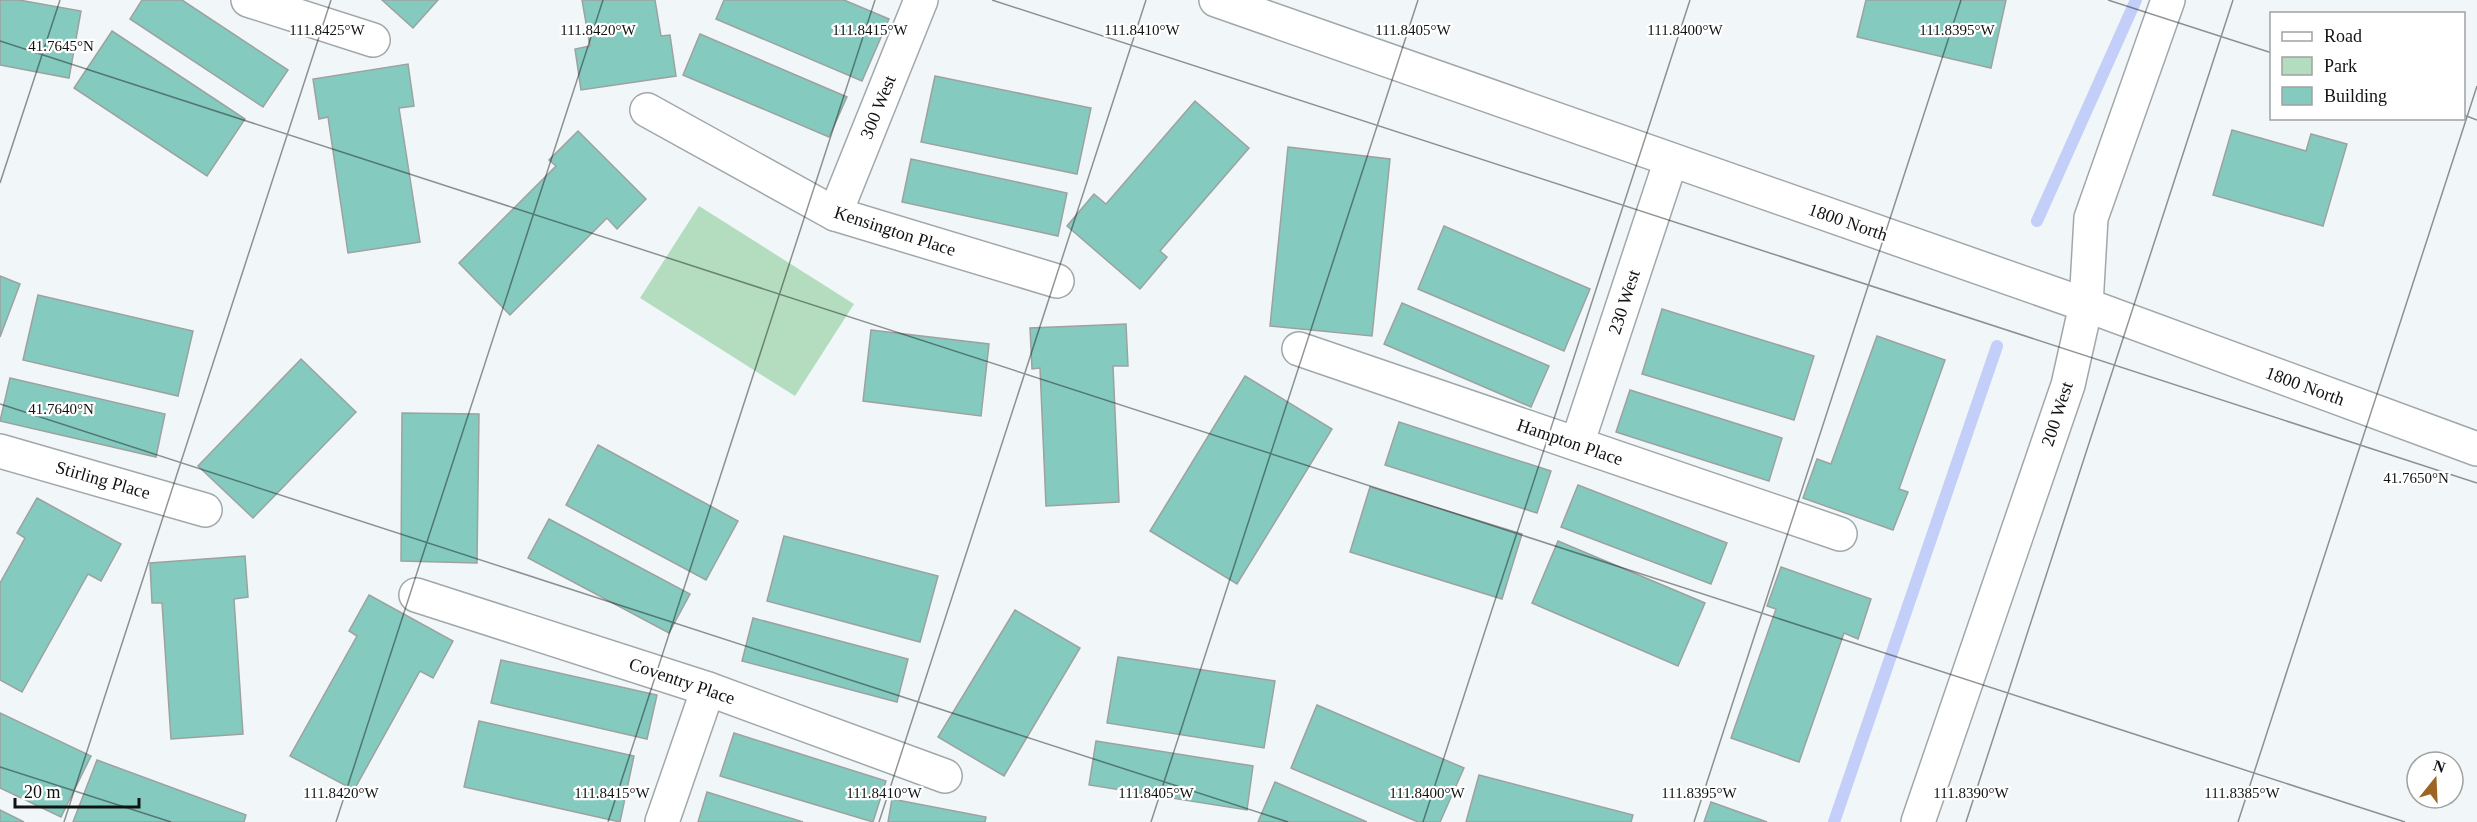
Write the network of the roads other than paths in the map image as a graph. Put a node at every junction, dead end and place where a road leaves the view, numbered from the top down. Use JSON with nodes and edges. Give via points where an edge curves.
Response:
{"nodes":[{"id":1,"x":248,"y":0,"type":"edge"},
{"id":2,"x":921,"y":0,"type":"edge"},
{"id":3,"x":1216,"y":0,"type":"edge"},
{"id":4,"x":2168,"y":0,"type":"edge"},
{"id":5,"x":373,"y":40,"type":"dead end"},
{"id":6,"x":647,"y":110,"type":"dead end"},
{"id":7,"x":1671,"y":160,"type":"junction"},
{"id":8,"x":835,"y":214,"type":"junction"},
{"id":9,"x":1057,"y":281,"type":"dead end"},
{"id":10,"x":2086,"y":305,"type":"junction"},
{"id":11,"x":1299,"y":349,"type":"dead end"},
{"id":12,"x":1577,"y":444,"type":"junction"},
{"id":13,"x":2477,"y":449,"type":"edge"},
{"id":14,"x":0,"y":451,"type":"edge"},
{"id":15,"x":205,"y":510,"type":"dead end"},
{"id":16,"x":1840,"y":534,"type":"dead end"},
{"id":17,"x":416,"y":595,"type":"dead end"},
{"id":18,"x":708,"y":689,"type":"junction"},
{"id":19,"x":945,"y":776,"type":"dead end"},
{"id":20,"x":662,"y":822,"type":"edge"},
{"id":21,"x":1918,"y":822,"type":"edge"}],
"edges":[{"from":1,"to":5,"type":"street"},
{"from":2,"to":8,"type":"street","name":"300 West"},
{"from":3,"to":7,"type":"street","name":"1800 North"},
{"from":4,"to":10,"type":"street","name":"200 West","via":[[2091,218]]},
{"from":6,"to":8,"type":"street","name":"Kensington Place"},
{"from":7,"to":10,"type":"street","name":"1800 North"},
{"from":7,"to":12,"type":"street","name":"230 West"},
{"from":8,"to":9,"type":"street","name":"Kensington Place"},
{"from":10,"to":13,"type":"street","name":"1800 North"},
{"from":10,"to":21,"type":"street","name":"200 West","via":[[2068,385]]},
{"from":11,"to":12,"type":"street","name":"Hampton Place"},
{"from":12,"to":16,"type":"street","name":"Hampton Place"},
{"from":14,"to":15,"type":"street","name":"Stirling Place"},
{"from":17,"to":18,"type":"street","name":"Coventry Place"},
{"from":18,"to":19,"type":"street","name":"Coventry Place"},
{"from":18,"to":20,"type":"street"}]}
